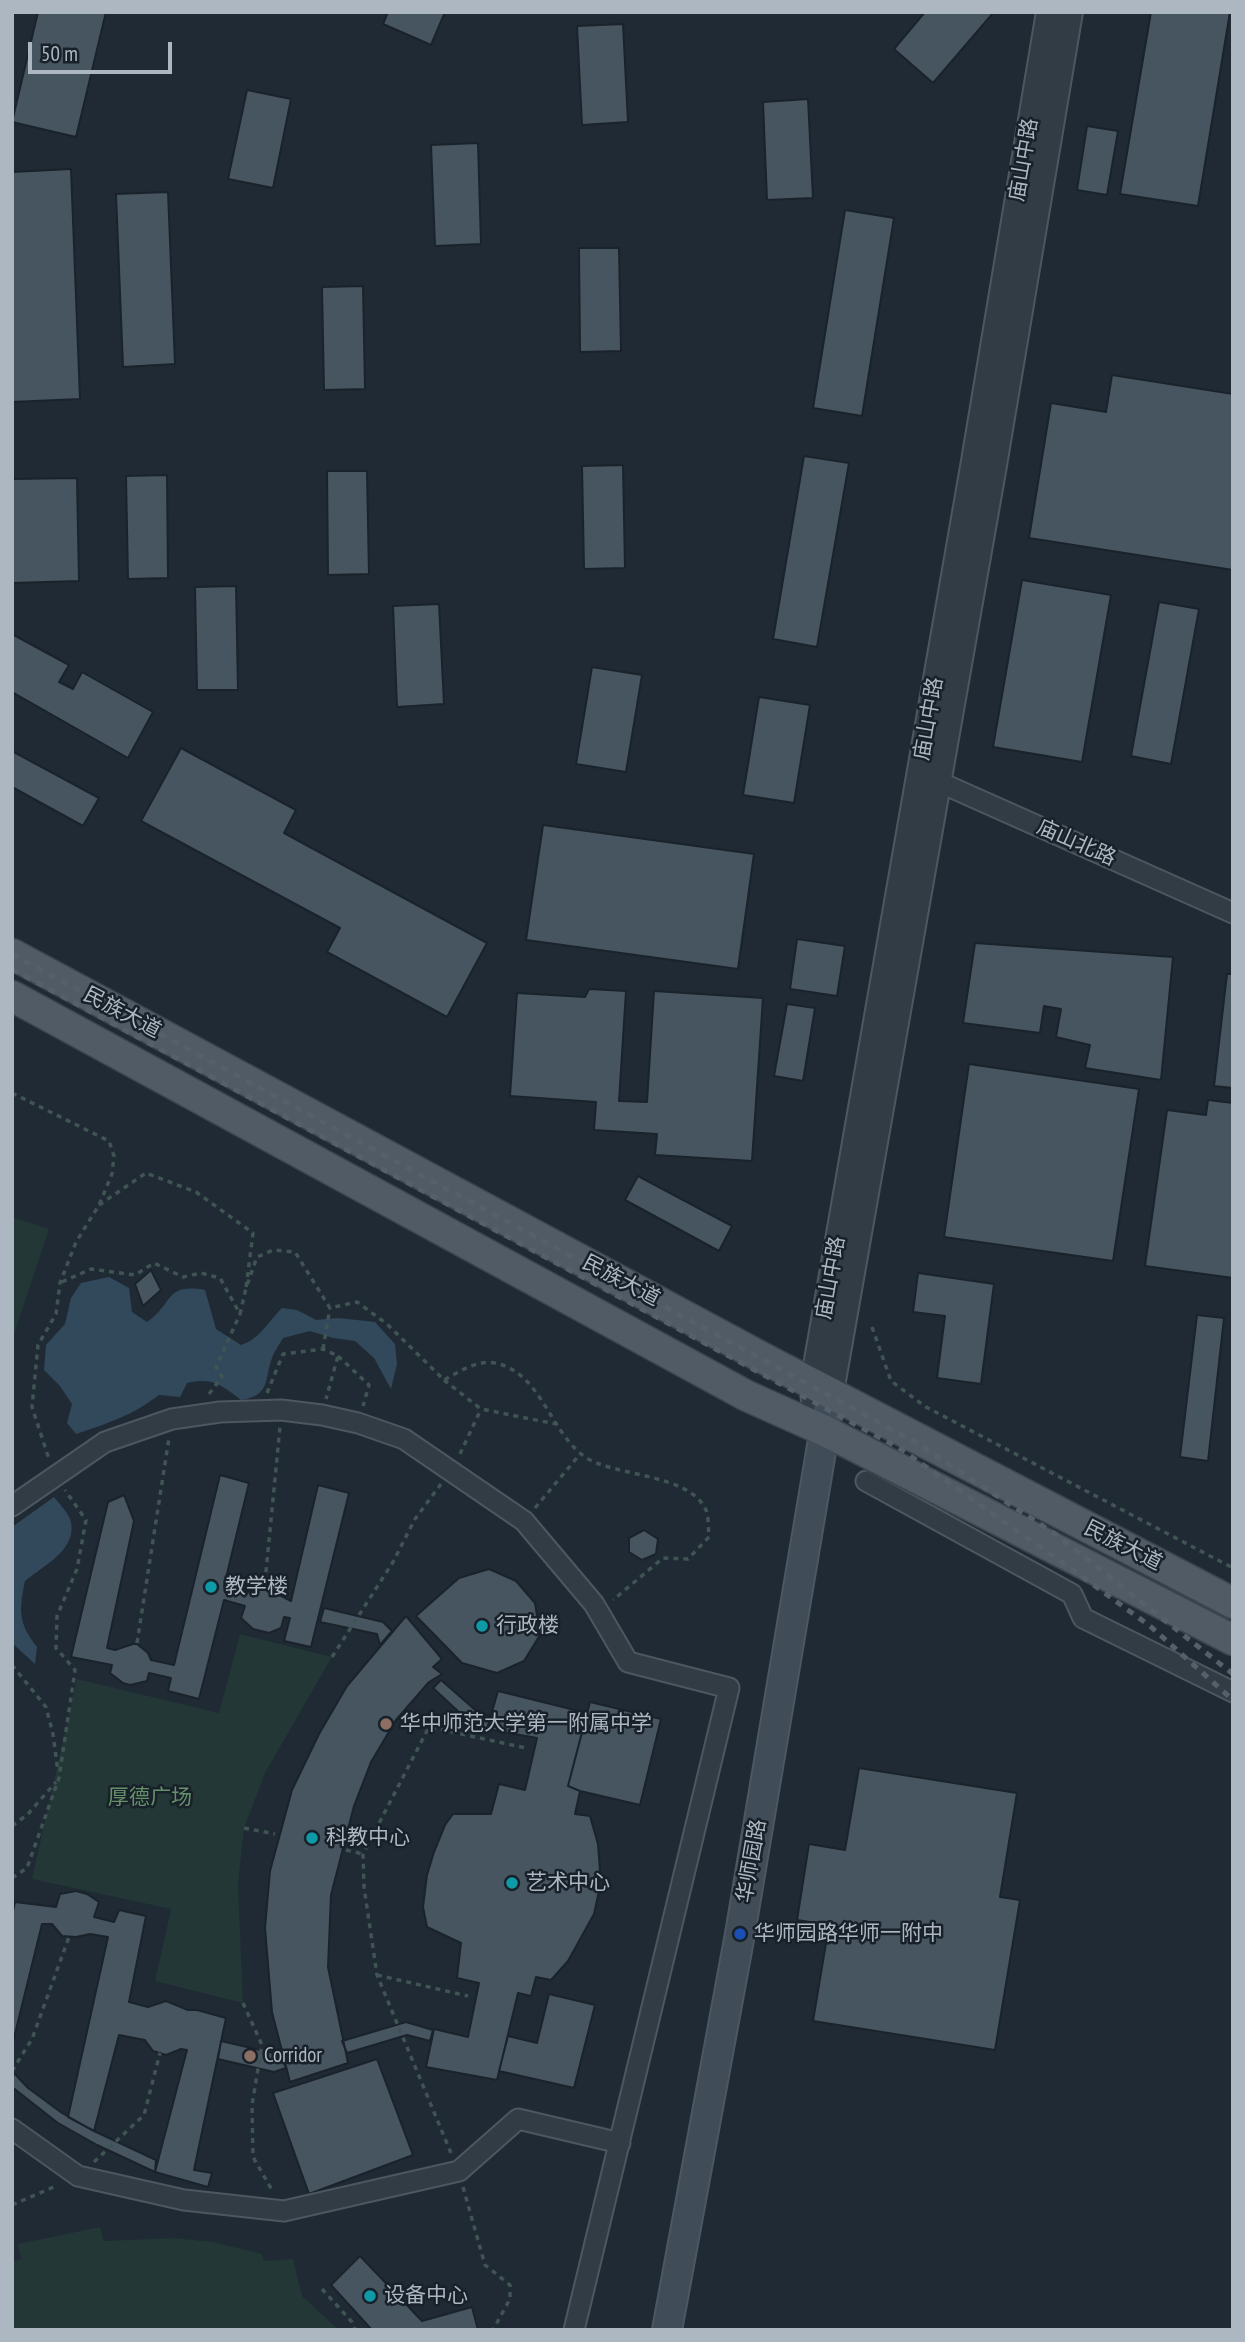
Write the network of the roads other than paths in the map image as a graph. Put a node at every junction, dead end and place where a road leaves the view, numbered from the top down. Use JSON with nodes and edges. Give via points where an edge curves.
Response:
{"nodes":[{"id":1,"x":1049,"y":12,"type":"edge"},
{"id":2,"x":1070,"y":12,"type":"edge"},
{"id":3,"x":929,"y":780,"type":"junction"},
{"id":4,"x":1233,"y":913,"type":"edge"},
{"id":5,"x":12,"y":954,"type":"edge"},
{"id":6,"x":12,"y":996,"type":"edge"},
{"id":7,"x":822,"y":1388,"type":"junction"},
{"id":8,"x":820,"y":1429,"type":"junction"},
{"id":9,"x":866,"y":1481,"type":"dead end"},
{"id":10,"x":12,"y":1506,"type":"edge"},
{"id":11,"x":1233,"y":1603,"type":"edge"},
{"id":12,"x":1233,"y":1640,"type":"edge"},
{"id":13,"x":1233,"y":1692,"type":"edge"},
{"id":14,"x":12,"y":2129,"type":"edge"},
{"id":15,"x":620,"y":2143,"type":"junction"},
{"id":16,"x":671,"y":2323,"type":"edge"},
{"id":17,"x":574,"y":2330,"type":"edge"}],
"edges":[{"from":1,"to":3,"type":"street","name":"庙山中路"},
{"from":2,"to":3,"type":"street","name":"庙山中路"},
{"from":3,"to":4,"type":"street","name":"庙山北路"},
{"from":3,"to":7,"type":"street","name":"庙山中路"},
{"from":5,"to":7,"type":"main road","name":"民族大道"},
{"from":6,"to":8,"type":"main road","name":"民族大道","via":[[747,1396]]},
{"from":7,"to":8,"type":"main road","name":"华师园路"},
{"from":7,"to":11,"type":"main road","name":"民族大道"},
{"from":8,"to":12,"type":"main road","name":"民族大道"},
{"from":8,"to":16,"type":"main road","name":"华师园路","via":[[740,1934]]},
{"from":9,"to":13,"type":"street","via":[[1072,1594],[1083,1618]]},
{"from":10,"to":15,"type":"street","via":[[105,1442],[172,1419],[281,1410],[358,1423],[404,1439],[524,1521],[594,1604],[628,1662],[729,1688]]},
{"from":14,"to":15,"type":"street","via":[[78,2176],[184,2200],[284,2211],[459,2171],[518,2119]]},
{"from":15,"to":17,"type":"street"}]}
